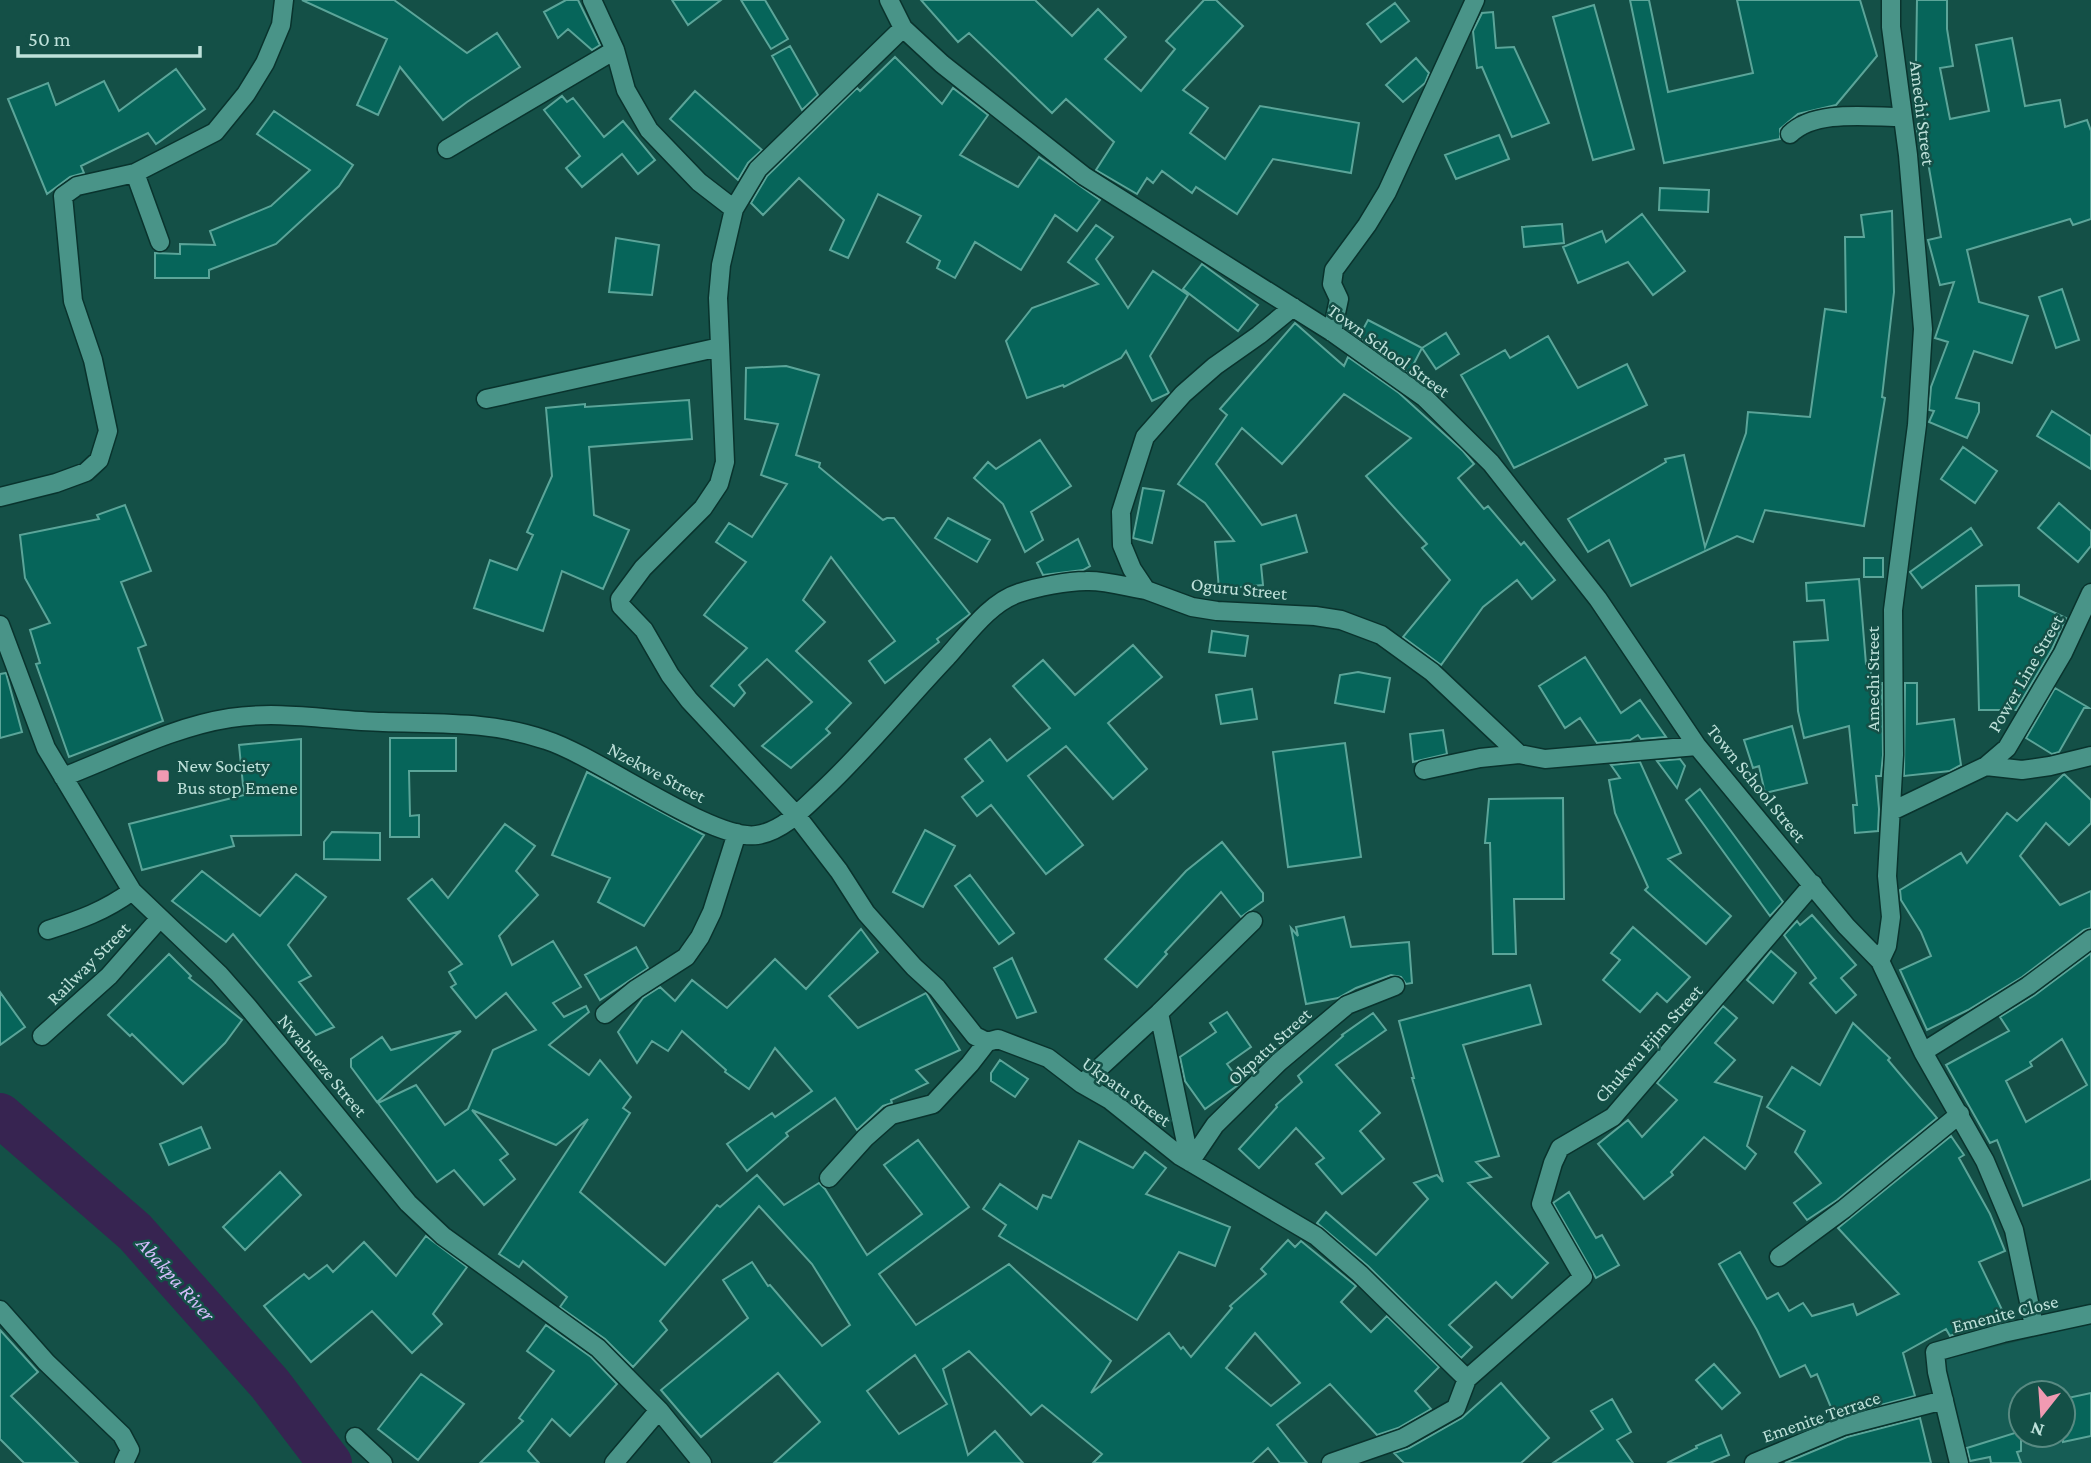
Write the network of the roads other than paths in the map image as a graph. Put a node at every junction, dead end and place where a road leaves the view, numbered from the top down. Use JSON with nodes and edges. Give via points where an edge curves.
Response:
{"nodes":[{"id":1,"x":284,"y":0,"type":"edge"},
{"id":2,"x":592,"y":0,"type":"edge"},
{"id":3,"x":889,"y":0,"type":"edge"},
{"id":4,"x":1475,"y":0,"type":"edge"},
{"id":5,"x":1891,"y":0,"type":"edge"},
{"id":6,"x":904,"y":28,"type":"junction"},
{"id":7,"x":615,"y":50,"type":"junction"},
{"id":8,"x":1902,"y":117,"type":"junction"},
{"id":9,"x":1790,"y":134,"type":"dead end"},
{"id":10,"x":447,"y":149,"type":"dead end"},
{"id":11,"x":135,"y":173,"type":"junction"},
{"id":12,"x":734,"y":209,"type":"junction"},
{"id":13,"x":160,"y":242,"type":"dead end"},
{"id":14,"x":1293,"y":307,"type":"junction"},
{"id":15,"x":1332,"y":332,"type":"junction"},
{"id":16,"x":720,"y":347,"type":"junction"},
{"id":17,"x":486,"y":399,"type":"dead end"},
{"id":18,"x":0,"y":497,"type":"edge"},
{"id":19,"x":1146,"y":590,"type":"junction"},
{"id":20,"x":2091,"y":593,"type":"edge"},
{"id":21,"x":0,"y":625,"type":"edge"},
{"id":22,"x":1697,"y":747,"type":"junction"},
{"id":23,"x":1519,"y":754,"type":"junction"},
{"id":24,"x":2091,"y":756,"type":"edge"},
{"id":25,"x":1986,"y":766,"type":"junction"},
{"id":26,"x":1424,"y":770,"type":"dead end"},
{"id":27,"x":63,"y":777,"type":"junction"},
{"id":28,"x":1892,"y":811,"type":"junction"},
{"id":29,"x":796,"y":815,"type":"junction"},
{"id":30,"x":737,"y":833,"type":"junction"},
{"id":31,"x":1812,"y":884,"type":"junction"},
{"id":32,"x":132,"y":891,"type":"junction"},
{"id":33,"x":160,"y":918,"type":"junction"},
{"id":34,"x":1254,"y":921,"type":"dead end"},
{"id":35,"x":48,"y":930,"type":"dead end"},
{"id":36,"x":2091,"y":939,"type":"edge"},
{"id":37,"x":1880,"y":961,"type":"junction"},
{"id":38,"x":1395,"y":986,"type":"dead end"},
{"id":39,"x":1159,"y":1013,"type":"junction"},
{"id":40,"x":604,"y":1014,"type":"dead end"},
{"id":41,"x":43,"y":1036,"type":"dead end"},
{"id":42,"x":987,"y":1042,"type":"junction"},
{"id":43,"x":1923,"y":1052,"type":"junction"},
{"id":44,"x":1082,"y":1084,"type":"junction"},
{"id":45,"x":1959,"y":1114,"type":"junction"},
{"id":46,"x":1189,"y":1162,"type":"junction"},
{"id":47,"x":829,"y":1178,"type":"dead end"},
{"id":48,"x":1779,"y":1257,"type":"dead end"},
{"id":49,"x":0,"y":1310,"type":"edge"},
{"id":50,"x":2091,"y":1314,"type":"edge"},
{"id":51,"x":2034,"y":1326,"type":"junction"},
{"id":52,"x":1466,"y":1379,"type":"junction"},
{"id":53,"x":1944,"y":1400,"type":"junction"},
{"id":54,"x":659,"y":1410,"type":"junction"},
{"id":55,"x":355,"y":1437,"type":"dead end"},
{"id":56,"x":124,"y":1463,"type":"edge"},
{"id":57,"x":383,"y":1463,"type":"edge"},
{"id":58,"x":614,"y":1463,"type":"edge"},
{"id":59,"x":702,"y":1463,"type":"edge"},
{"id":60,"x":1331,"y":1463,"type":"edge"},
{"id":61,"x":1754,"y":1463,"type":"edge"},
{"id":62,"x":1959,"y":1463,"type":"edge"}],
"edges":[{"from":1,"to":11,"type":"street","via":[[281,24],[265,63],[215,132]]},
{"from":2,"to":7,"type":"street"},
{"from":3,"to":6,"type":"street","name":"Town School Street"},
{"from":4,"to":15,"type":"street","via":[[1387,192],[1334,270],[1332,284],[1339,299]]},
{"from":5,"to":8,"type":"street","name":"Amechi Street"},
{"from":6,"to":12,"type":"street","via":[[758,169]]},
{"from":6,"to":14,"type":"street","name":"Town School Street","via":[[942,64],[1084,176]]},
{"from":7,"to":10,"type":"street"},
{"from":7,"to":12,"type":"street","via":[[626,90],[649,130],[699,182]]},
{"from":8,"to":9,"type":"street","via":[[1823,118],[1800,124]]},
{"from":8,"to":28,"type":"street","name":"Amechi Street","via":[[1923,329],[1917,425],[1894,610]]},
{"from":11,"to":13,"type":"street"},
{"from":11,"to":18,"type":"street","via":[[77,186],[63,196],[73,301],[93,359],[108,431],[99,460],[74,478]]},
{"from":12,"to":16,"type":"street","via":[[721,265]]},
{"from":14,"to":15,"type":"street","name":"Town School Street"},
{"from":14,"to":19,"type":"street","via":[[1191,387],[1145,437],[1121,512],[1122,545]]},
{"from":15,"to":22,"type":"street","name":"Town School Street","via":[[1425,398],[1490,463],[1598,599]]},
{"from":16,"to":17,"type":"street"},
{"from":16,"to":29,"type":"street","via":[[724,462],[719,484],[703,508],[643,568],[620,599],[621,606],[644,630],[689,700]]},
{"from":19,"to":23,"type":"street","name":"Oguru Street","via":[[1192,607],[1315,616],[1381,635],[1432,672]]},
{"from":19,"to":29,"type":"street","name":"Nzekwe Street","via":[[1087,580],[1004,599],[839,776]]},
{"from":20,"to":25,"type":"street","name":"Power Line Street","via":[[2063,653],[2007,748]]},
{"from":21,"to":27,"type":"street","name":"Nwabueze Street","via":[[46,748]]},
{"from":22,"to":23,"type":"street","via":[[1545,759]]},
{"from":22,"to":31,"type":"street","name":"Town School Street"},
{"from":23,"to":26,"type":"street"},
{"from":24,"to":25,"type":"street","via":[[2022,770]]},
{"from":25,"to":28,"type":"street","name":"Power Line Street"},
{"from":27,"to":30,"type":"street","name":"Nzekwe Street","via":[[130,749],[231,718],[276,715],[499,727],[548,740],[711,825]]},
{"from":27,"to":32,"type":"street","name":"Nwabueze Street"},
{"from":28,"to":37,"type":"street","name":"Amechi Street","via":[[1887,876],[1891,917]]},
{"from":29,"to":30,"type":"street","name":"Nzekwe Street","via":[[757,835]]},
{"from":29,"to":42,"type":"street","via":[[866,913],[975,1036]]},
{"from":30,"to":40,"type":"street","via":[[712,912],[686,957]]},
{"from":31,"to":37,"type":"street","name":"Town School Street"},
{"from":31,"to":52,"type":"street","name":"Chukwu Ejim Street","via":[[1614,1117],[1560,1148],[1541,1205],[1583,1277]]},
{"from":32,"to":33,"type":"street","name":"Nwabueze Street"},
{"from":32,"to":35,"type":"street","name":"Railway Street","via":[[90,917]]},
{"from":33,"to":41,"type":"street","name":"Railway Street","via":[[119,966]]},
{"from":33,"to":54,"type":"street","name":"Nwabueze Street","via":[[248,1007],[408,1203],[453,1243],[598,1348]]},
{"from":34,"to":39,"type":"street"},
{"from":36,"to":43,"type":"street","via":[[2028,986]]},
{"from":37,"to":43,"type":"street"},
{"from":38,"to":46,"type":"street","name":"Okpatu Street","via":[[1347,1005],[1279,1062],[1215,1125]]},
{"from":39,"to":44,"type":"street"},
{"from":39,"to":46,"type":"street"},
{"from":42,"to":44,"type":"street","name":"Ukpatu Street","via":[[998,1039],[1048,1058]]},
{"from":42,"to":47,"type":"street","via":[[933,1104],[891,1115]]},
{"from":43,"to":45,"type":"street"},
{"from":44,"to":46,"type":"street","name":"Ukpatu Street","via":[[1110,1100]]},
{"from":45,"to":48,"type":"street"},
{"from":45,"to":51,"type":"street","via":[[2014,1230]]},
{"from":46,"to":52,"type":"street","name":"Ukpatu Street","via":[[1316,1236]]},
{"from":49,"to":56,"type":"street","via":[[122,1436],[130,1450]]},
{"from":50,"to":51,"type":"street","name":"Emenite Close"},
{"from":51,"to":53,"type":"street","name":"Emenite Close","via":[[1935,1352]]},
{"from":52,"to":60,"type":"street","name":"Chukwu Ejim Street","via":[[1456,1408],[1402,1438]]},
{"from":53,"to":61,"type":"street","name":"Emenite Terrace","via":[[1843,1426]]},
{"from":53,"to":62,"type":"street"},
{"from":54,"to":58,"type":"street"},
{"from":54,"to":59,"type":"street","name":"Nwabueze Street"},
{"from":55,"to":57,"type":"street"}]}
